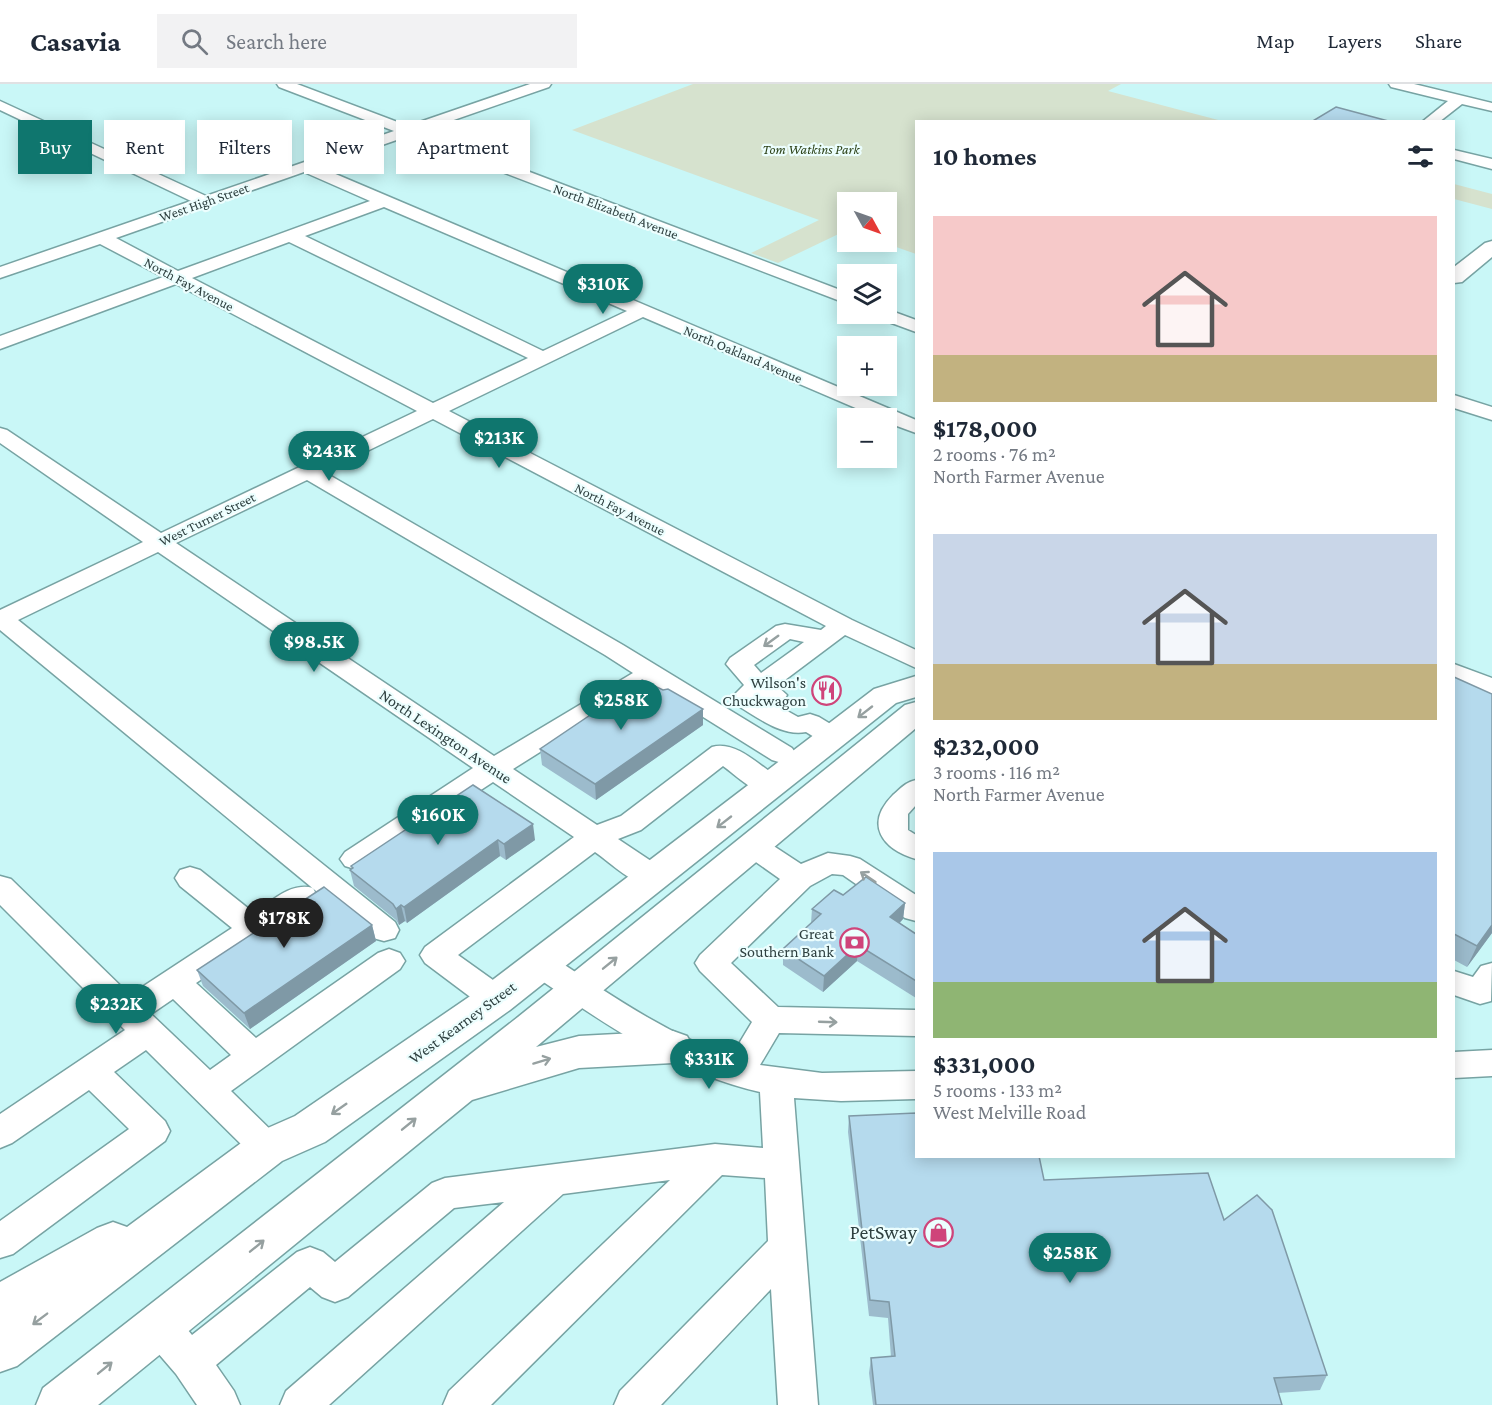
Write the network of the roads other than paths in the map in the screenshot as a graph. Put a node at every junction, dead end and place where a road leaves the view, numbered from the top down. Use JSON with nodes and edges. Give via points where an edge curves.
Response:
{"nodes":[{"id":1,"x":284,"y":84,"type":"edge"},
{"id":2,"x":544,"y":84,"type":"edge"},
{"id":3,"x":1396,"y":84,"type":"edge"},
{"id":4,"x":1459,"y":99,"type":"junction"},
{"id":5,"x":0,"y":105,"type":"edge"},
{"id":6,"x":1492,"y":107,"type":"edge"},
{"id":7,"x":443,"y":120,"type":"edge"},
{"id":8,"x":1432,"y":120,"type":"edge"},
{"id":9,"x":396,"y":127,"type":"edge"},
{"id":10,"x":1455,"y":155,"type":"edge"},
{"id":11,"x":1492,"y":164,"type":"edge"},
{"id":12,"x":304,"y":168,"type":"edge"},
{"id":13,"x":322,"y":174,"type":"edge"},
{"id":14,"x":519,"y":174,"type":"edge"},
{"id":15,"x":384,"y":201,"type":"junction"},
{"id":16,"x":206,"y":202,"type":"junction"},
{"id":17,"x":291,"y":236,"type":"junction"},
{"id":18,"x":102,"y":238,"type":"junction"},
{"id":19,"x":1492,"y":247,"type":"edge"},
{"id":20,"x":0,"y":273,"type":"edge"},
{"id":21,"x":1455,"y":276,"type":"edge"},
{"id":22,"x":176,"y":277,"type":"junction"},
{"id":23,"x":837,"y":295,"type":"edge"},
{"id":24,"x":640,"y":311,"type":"junction"},
{"id":25,"x":897,"y":319,"type":"edge"},
{"id":26,"x":915,"y":326,"type":"edge"},
{"id":27,"x":0,"y":343,"type":"edge"},
{"id":28,"x":543,"y":357,"type":"junction"},
{"id":29,"x":1455,"y":401,"type":"edge"},
{"id":30,"x":430,"y":411,"type":"junction"},
{"id":31,"x":1492,"y":414,"type":"edge"},
{"id":32,"x":915,"y":426,"type":"edge"},
{"id":33,"x":0,"y":434,"type":"edge"},
{"id":34,"x":307,"y":471,"type":"junction"},
{"id":35,"x":160,"y":542,"type":"junction"},
{"id":36,"x":0,"y":618,"type":"edge"},
{"id":37,"x":834,"y":632,"type":"junction"},
{"id":38,"x":915,"y":660,"type":"edge"},
{"id":39,"x":1455,"y":672,"type":"edge"},
{"id":40,"x":1492,"y":688,"type":"edge"},
{"id":41,"x":915,"y":707,"type":"edge"},
{"id":42,"x":915,"y":708,"type":"edge"},
{"id":43,"x":822,"y":730,"type":"junction"},
{"id":44,"x":722,"y":753,"type":"junction"},
{"id":45,"x":494,"y":768,"type":"junction"},
{"id":46,"x":776,"y":770,"type":"junction"},
{"id":47,"x":915,"y":790,"type":"edge"},
{"id":48,"x":594,"y":838,"type":"junction"},
{"id":49,"x":753,"y":846,"type":"junction"},
{"id":50,"x":915,"y":848,"type":"edge"},
{"id":51,"x":355,"y":859,"type":"dead end"},
{"id":52,"x":653,"y":877,"type":"junction"},
{"id":53,"x":190,"y":878,"type":"dead end"},
{"id":54,"x":800,"y":878,"type":"junction"},
{"id":55,"x":0,"y":887,"type":"edge"},
{"id":56,"x":302,"y":896,"type":"dead end"},
{"id":57,"x":915,"y":909,"type":"edge"},
{"id":58,"x":254,"y":929,"type":"junction"},
{"id":59,"x":384,"y":930,"type":"dead end"},
{"id":60,"x":389,"y":962,"type":"dead end"},
{"id":61,"x":540,"y":964,"type":"junction"},
{"id":62,"x":1492,"y":975,"type":"edge"},
{"id":63,"x":175,"y":982,"type":"junction"},
{"id":64,"x":1455,"y":983,"type":"edge"},
{"id":65,"x":578,"y":989,"type":"junction"},
{"id":66,"x":496,"y":999,"type":"junction"},
{"id":67,"x":770,"y":1020,"type":"junction"},
{"id":68,"x":139,"y":1021,"type":"junction"},
{"id":69,"x":915,"y":1023,"type":"edge"},
{"id":70,"x":673,"y":1047,"type":"junction"},
{"id":71,"x":255,"y":1057,"type":"junction"},
{"id":72,"x":1492,"y":1062,"type":"edge"},
{"id":73,"x":1455,"y":1065,"type":"edge"},
{"id":74,"x":91,"y":1070,"type":"junction"},
{"id":75,"x":739,"y":1072,"type":"junction"},
{"id":76,"x":776,"y":1081,"type":"junction"},
{"id":77,"x":915,"y":1085,"type":"edge"},
{"id":78,"x":209,"y":1089,"type":"junction"},
{"id":79,"x":447,"y":1094,"type":"junction"},
{"id":80,"x":0,"y":1133,"type":"edge"},
{"id":81,"x":267,"y":1148,"type":"junction"},
{"id":82,"x":715,"y":1159,"type":"junction"},
{"id":83,"x":782,"y":1164,"type":"junction"},
{"id":84,"x":555,"y":1179,"type":"junction"},
{"id":85,"x":217,"y":1184,"type":"junction"},
{"id":86,"x":0,"y":1242,"type":"edge"},
{"id":87,"x":787,"y":1247,"type":"junction"},
{"id":88,"x":0,"y":1306,"type":"edge"},
{"id":89,"x":159,"y":1325,"type":"junction"},
{"id":90,"x":0,"y":1350,"type":"edge"},
{"id":91,"x":190,"y":1361,"type":"junction"},
{"id":92,"x":790,"y":1397,"type":"edge"},
{"id":93,"x":60,"y":1405,"type":"edge"},
{"id":94,"x":220,"y":1405,"type":"edge"},
{"id":95,"x":300,"y":1405,"type":"edge"},
{"id":96,"x":464,"y":1405,"type":"edge"},
{"id":97,"x":634,"y":1405,"type":"edge"}],
"edges":[{"from":1,"to":9,"type":"street","name":"North Elizabeth Avenue"},
{"from":2,"to":7,"type":"street","name":"West High Street"},
{"from":3,"to":4,"type":"street"},
{"from":4,"to":6,"type":"street"},
{"from":4,"to":8,"type":"street"},
{"from":5,"to":16,"type":"street"},
{"from":10,"to":11,"type":"street"},
{"from":12,"to":16,"type":"street","name":"West High Street"},
{"from":13,"to":15,"type":"street","name":"North Oakland Avenue"},
{"from":14,"to":23,"type":"street","name":"North Elizabeth Avenue"},
{"from":15,"to":17,"type":"street"},
{"from":15,"to":24,"type":"street","name":"North Oakland Avenue"},
{"from":16,"to":18,"type":"street","name":"West High Street"},
{"from":17,"to":22,"type":"street"},
{"from":17,"to":28,"type":"street"},
{"from":18,"to":20,"type":"street","name":"West High Street"},
{"from":18,"to":22,"type":"street","name":"North Fay Avenue"},
{"from":19,"to":21,"type":"main road"},
{"from":22,"to":27,"type":"street"},
{"from":22,"to":30,"type":"street","name":"North Fay Avenue"},
{"from":24,"to":28,"type":"street","name":"West Turner Street"},
{"from":24,"to":32,"type":"street","name":"North Oakland Avenue"},
{"from":25,"to":26,"type":"street"},
{"from":28,"to":30,"type":"street","name":"West Turner Street"},
{"from":29,"to":31,"type":"street"},
{"from":30,"to":34,"type":"street","name":"West Turner Street"},
{"from":30,"to":37,"type":"street","name":"North Fay Avenue"},
{"from":33,"to":35,"type":"street","name":"North Lexington Avenue"},
{"from":34,"to":35,"type":"street","name":"West Turner Street"},
{"from":34,"to":46,"type":"street","via":[[615,650]]},
{"from":35,"to":36,"type":"street","name":"West Turner Street"},
{"from":35,"to":45,"type":"street","name":"North Lexington Avenue"},
{"from":36,"to":59,"type":"street"},
{"from":37,"to":38,"type":"street","name":"North Fay Avenue"},
{"from":37,"to":43,"type":"street","one_way":true,"via":[[744,698],[795,726]]},
{"from":39,"to":40,"type":"street"},
{"from":41,"to":43,"type":"main road","name":"West Kearney Street","one_way":true,"via":[[885,696]]},
{"from":42,"to":49,"type":"main road","name":"West Kearney Street"},
{"from":43,"to":46,"type":"main road","name":"West Kearney Street"},
{"from":44,"to":45,"type":"street","via":[[734,736],[637,680]]},
{"from":44,"to":46,"type":"street"},
{"from":44,"to":48,"type":"street","via":[[631,824]]},
{"from":45,"to":48,"type":"street","name":"North Lexington Avenue"},
{"from":45,"to":51,"type":"street"},
{"from":46,"to":52,"type":"main road","name":"West Kearney Street","one_way":true},
{"from":47,"to":50,"type":"street","via":[[894,811],[893,834]]},
{"from":48,"to":52,"type":"street","name":"North Lexington Avenue"},
{"from":48,"to":66,"type":"street","via":[[436,955]]},
{"from":49,"to":54,"type":"street"},
{"from":65,"to":49,"type":"main road","name":"West Kearney Street","one_way":true},
{"from":52,"to":61,"type":"main road","name":"West Kearney Street"},
{"from":53,"to":58,"type":"street"},
{"from":57,"to":54,"type":"street","one_way":true,"via":[[850,866],[828,863]]},
{"from":54,"to":67,"type":"street","via":[[711,963]]},
{"from":55,"to":68,"type":"street"},
{"from":56,"to":58,"type":"street"},
{"from":58,"to":63,"type":"street"},
{"from":60,"to":71,"type":"street"},
{"from":61,"to":65,"type":"street"},
{"from":61,"to":66,"type":"main road","name":"West Kearney Street"},
{"from":62,"to":64,"type":"street","via":[[1480,992]]},
{"from":63,"to":68,"type":"street"},
{"from":63,"to":71,"type":"street"},
{"from":65,"to":70,"type":"street","via":[[634,1027]]},
{"from":65,"to":79,"type":"main road","name":"West Kearney Street"},
{"from":66,"to":81,"type":"main road","name":"West Kearney Street","one_way":true,"via":[[310,1129]]},
{"from":67,"to":69,"type":"street","one_way":true},
{"from":67,"to":75,"type":"street"},
{"from":68,"to":74,"type":"street"},
{"from":68,"to":78,"type":"street"},
{"from":70,"to":75,"type":"street"},
{"from":79,"to":70,"type":"main road","one_way":true,"via":[[579,1052]]},
{"from":71,"to":78,"type":"street"},
{"from":72,"to":73,"type":"street"},
{"from":74,"to":80,"type":"street"},
{"from":74,"to":86,"type":"street","via":[[153,1131]]},
{"from":75,"to":76,"type":"street"},
{"from":76,"to":77,"type":"street","via":[[872,1088]]},
{"from":76,"to":83,"type":"street"},
{"from":78,"to":81,"type":"street"},
{"from":89,"to":79,"type":"main road","name":"West Kearney Street","one_way":true},
{"from":81,"to":85,"type":"main road","name":"West Kearney Street"},
{"from":82,"to":83,"type":"street"},
{"from":82,"to":84,"type":"street"},
{"from":82,"to":96,"type":"street"},
{"from":83,"to":87,"type":"street"},
{"from":84,"to":91,"type":"street","via":[[445,1194],[335,1285],[310,1264]]},
{"from":84,"to":95,"type":"street"},
{"from":85,"to":88,"type":"main road"},
{"from":85,"to":90,"type":"main road","name":"West Kearney Street","one_way":true},
{"from":87,"to":92,"type":"street"},
{"from":87,"to":97,"type":"street"},
{"from":89,"to":91,"type":"street"},
{"from":93,"to":89,"type":"main road","name":"West Kearney Street","one_way":true},
{"from":91,"to":94,"type":"street"}]}
